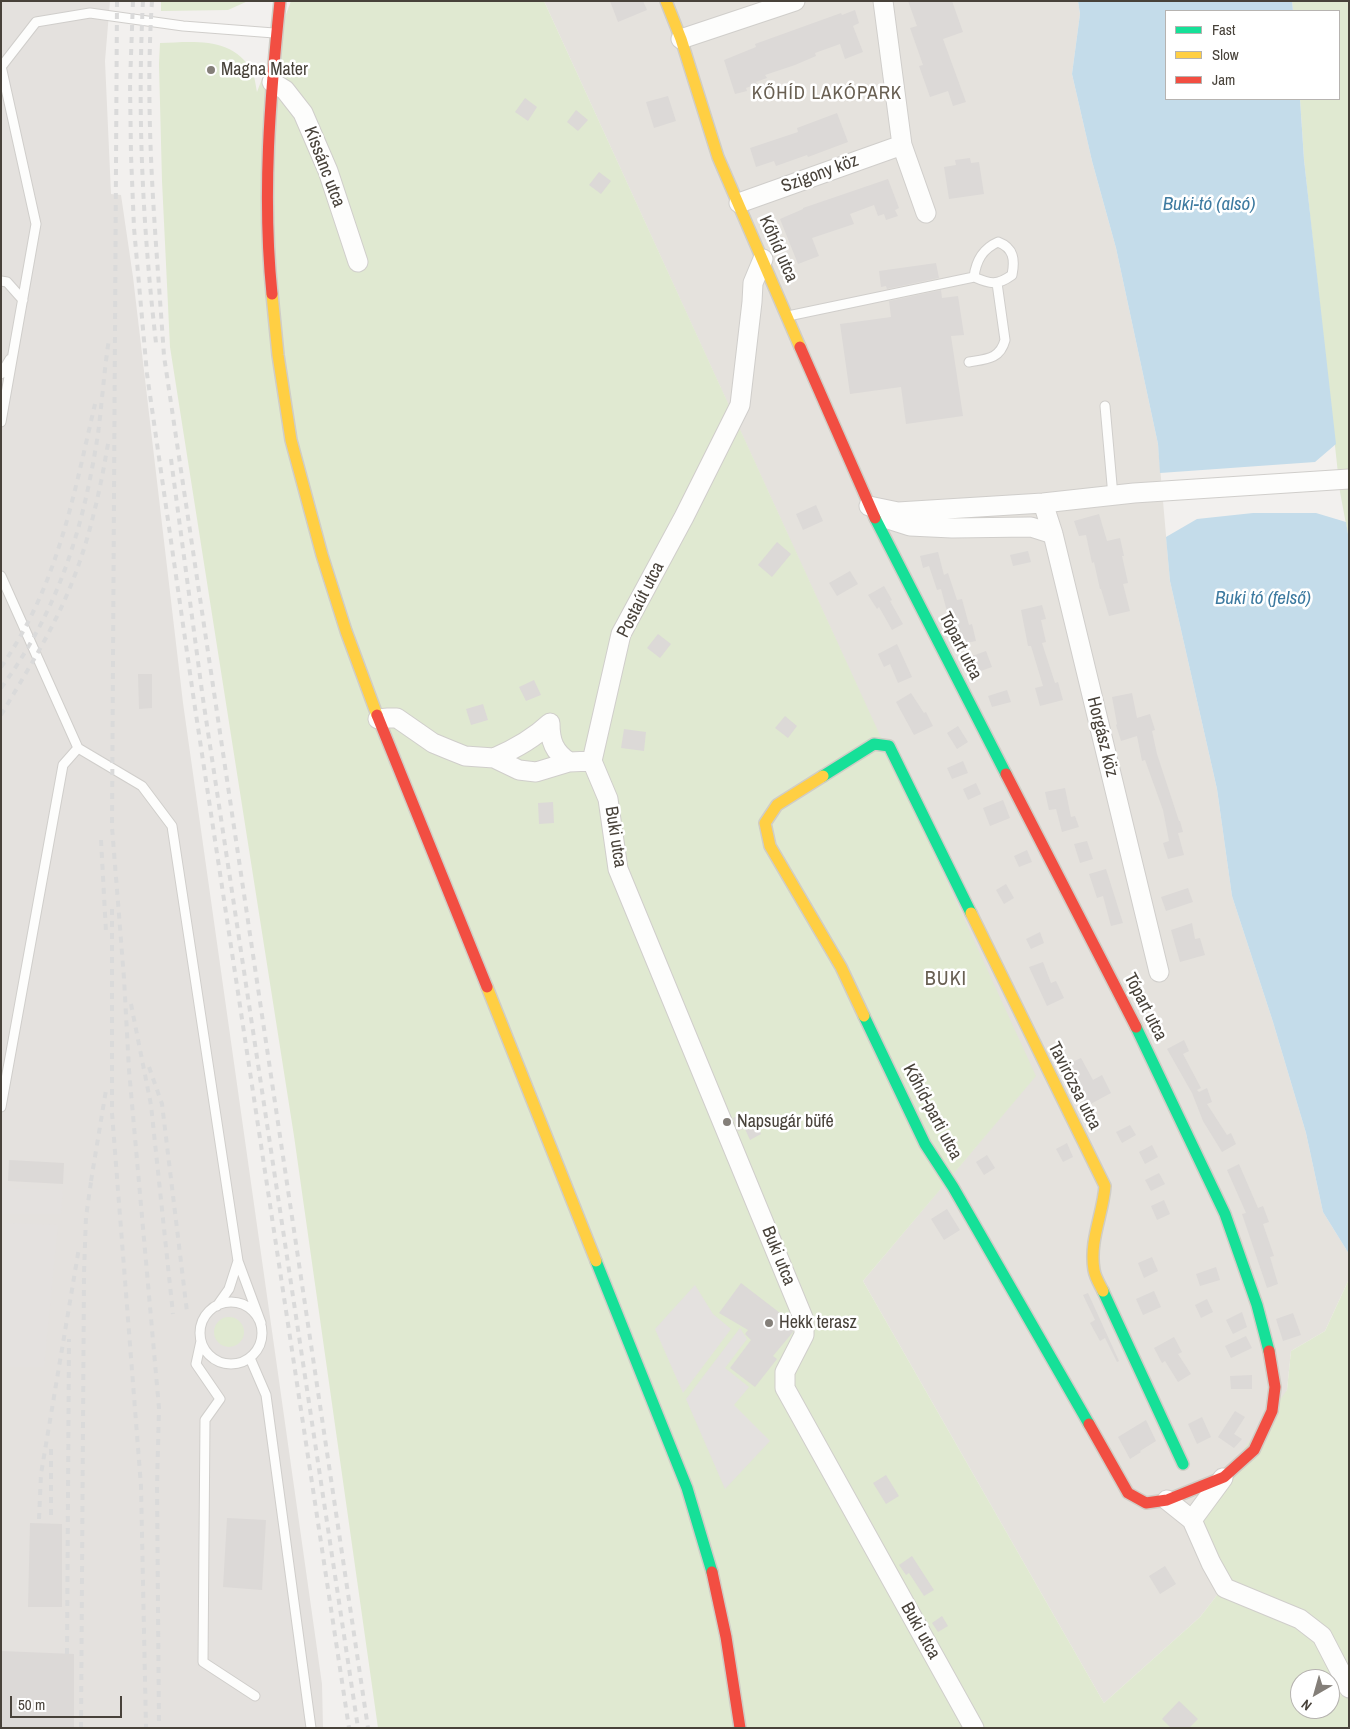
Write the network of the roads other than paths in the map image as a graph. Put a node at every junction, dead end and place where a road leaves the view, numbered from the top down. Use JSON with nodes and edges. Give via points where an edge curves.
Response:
{"nodes":[{"id":1,"x":280,"y":1,"type":"edge"},
{"id":2,"x":666,"y":1,"type":"edge"},
{"id":3,"x":796,"y":1,"type":"edge"},
{"id":4,"x":883,"y":1,"type":"edge"},
{"id":5,"x":277,"y":33,"type":"junction"},
{"id":6,"x":681,"y":40,"type":"junction"},
{"id":7,"x":1,"y":66,"type":"edge"},
{"id":8,"x":272,"y":82,"type":"junction"},
{"id":9,"x":902,"y":145,"type":"junction"},
{"id":10,"x":739,"y":203,"type":"junction"},
{"id":11,"x":926,"y":213,"type":"dead end"},
{"id":12,"x":762,"y":259,"type":"junction"},
{"id":13,"x":358,"y":262,"type":"dead end"},
{"id":14,"x":974,"y":277,"type":"junction"},
{"id":15,"x":1,"y":280,"type":"edge"},
{"id":16,"x":997,"y":283,"type":"junction"},
{"id":17,"x":23,"y":300,"type":"junction"},
{"id":18,"x":788,"y":316,"type":"junction"},
{"id":19,"x":14,"y":352,"type":"junction"},
{"id":20,"x":969,"y":362,"type":"dead end"},
{"id":21,"x":1,"y":374,"type":"edge"},
{"id":22,"x":1105,"y":406,"type":"dead end"},
{"id":23,"x":1,"y":422,"type":"edge"},
{"id":24,"x":1349,"y":479,"type":"edge"},
{"id":25,"x":1113,"y":496,"type":"junction"},
{"id":26,"x":1043,"y":502,"type":"junction"},
{"id":27,"x":869,"y":506,"type":"junction"},
{"id":28,"x":1053,"y":534,"type":"junction"},
{"id":29,"x":1,"y":576,"type":"edge"},
{"id":30,"x":1,"y":601,"type":"edge"},
{"id":31,"x":13,"y":603,"type":"junction"},
{"id":32,"x":378,"y":719,"type":"junction"},
{"id":33,"x":874,"y":744,"type":"joint"},
{"id":34,"x":78,"y":748,"type":"junction"},
{"id":35,"x":494,"y":758,"type":"junction"},
{"id":36,"x":592,"y":760,"type":"junction"},
{"id":37,"x":569,"y":762,"type":"junction"},
{"id":38,"x":1159,"y":972,"type":"dead end"},
{"id":39,"x":5,"y":1061,"type":"edge"},
{"id":40,"x":1,"y":1108,"type":"edge"},
{"id":41,"x":238,"y":1261,"type":"junction"},
{"id":42,"x":217,"y":1306,"type":"junction"},
{"id":43,"x":261,"y":1323,"type":"junction"},
{"id":44,"x":201,"y":1341,"type":"junction"},
{"id":45,"x":250,"y":1358,"type":"junction"},
{"id":46,"x":1183,"y":1464,"type":"dead end"},
{"id":47,"x":1224,"y":1477,"type":"junction"},
{"id":48,"x":1167,"y":1500,"type":"junction"},
{"id":49,"x":1192,"y":1520,"type":"junction"},
{"id":50,"x":1349,"y":1688,"type":"edge"},
{"id":51,"x":255,"y":1696,"type":"dead end"},
{"id":52,"x":311,"y":1728,"type":"edge"},
{"id":53,"x":740,"y":1728,"type":"edge"},
{"id":54,"x":974,"y":1728,"type":"edge"}],
"edges":[{"from":1,"to":5,"type":"street"},
{"from":2,"to":6,"type":"street","name":"Kőhíd utca"},
{"from":3,"to":6,"type":"street"},
{"from":4,"to":9,"type":"street"},
{"from":5,"to":7,"type":"lane","via":[[183,26],[90,13],[36,22]]},
{"from":5,"to":8,"type":"street"},
{"from":6,"to":10,"type":"street","name":"Kőhíd utca","via":[[718,157]]},
{"from":7,"to":17,"type":"lane","via":[[36,224]]},
{"from":8,"to":13,"type":"street","name":"Kissánc utca","via":[[285,90],[303,113],[328,171]]},
{"from":8,"to":32,"type":"street","via":[[268,134],[268,248],[285,404],[291,440],[322,555]]},
{"from":9,"to":10,"type":"street","name":"Szigony köz"},
{"from":9,"to":11,"type":"street"},
{"from":10,"to":12,"type":"street","name":"Kőhíd utca"},
{"from":12,"to":18,"type":"street","name":"Kőhíd utca"},
{"from":12,"to":36,"type":"street","name":"Postaút utca","via":[[753,283],[740,405],[621,634]]},
{"from":14,"to":16,"type":"lane","via":[[990,284]]},
{"from":14,"to":16,"type":"lane","via":[[982,254],[988,246],[998,242],[1006,245],[1012,253],[1014,265],[1012,275]]},
{"from":14,"to":18,"type":"lane"},
{"from":15,"to":17,"type":"lane","via":[[7,282]]},
{"from":16,"to":20,"type":"lane","via":[[1005,340],[1003,349],[996,356]]},
{"from":17,"to":19,"type":"lane"},
{"from":18,"to":27,"type":"street","name":"Kőhíd utca"},
{"from":19,"to":21,"type":"lane"},
{"from":19,"to":23,"type":"lane"},
{"from":22,"to":25,"type":"lane"},
{"from":24,"to":25,"type":"street"},
{"from":25,"to":26,"type":"street"},
{"from":26,"to":27,"type":"street","via":[[898,512]]},
{"from":26,"to":28,"type":"street","name":"Horgász köz"},
{"from":27,"to":28,"type":"street","via":[[888,519],[910,526],[1031,527]]},
{"from":27,"to":47,"type":"street","name":"Tópart utca","via":[[1145,1045],[1225,1214],[1257,1304],[1275,1387],[1272,1411],[1254,1450]]},
{"from":28,"to":38,"type":"street","name":"Horgász köz"},
{"from":29,"to":31,"type":"lane"},
{"from":30,"to":31,"type":"lane"},
{"from":31,"to":34,"type":"lane"},
{"from":32,"to":35,"type":"street","via":[[397,718],[433,743],[466,756]]},
{"from":32,"to":53,"type":"street","via":[[687,1488],[717,1594]]},
{"from":33,"to":46,"type":"street","name":"Tavirózsa utca","via":[[889,746],[1104,1186],[1104,1203],[1094,1237],[1094,1271]]},
{"from":33,"to":48,"type":"street","name":"Kőhíd-parti utca","via":[[777,805],[764,823],[770,846],[841,967],[926,1144],[1128,1494],[1146,1504]]},
{"from":34,"to":39,"type":"lane","via":[[63,765]]},
{"from":34,"to":41,"type":"lane","via":[[142,786],[172,826]]},
{"from":35,"to":37,"type":"street","via":[[519,770],[536,772]]},
{"from":35,"to":37,"type":"street","via":[[516,749],[550,723],[553,747]]},
{"from":36,"to":37,"type":"street"},
{"from":36,"to":54,"type":"street","name":"Buki utca","via":[[608,799],[618,869],[804,1320],[804,1334],[785,1372],[785,1388]]},
{"from":39,"to":40,"type":"lane"},
{"from":41,"to":42,"type":"lane","via":[[229,1289]]},
{"from":41,"to":43,"type":"lane"},
{"from":42,"to":43,"type":"lane","via":[[237,1303],[251,1310]]},
{"from":42,"to":44,"type":"lane","via":[[203,1321]]},
{"from":43,"to":45,"type":"lane","via":[[261,1342]]},
{"from":44,"to":45,"type":"lane","via":[[206,1351],[222,1363],[241,1363]]},
{"from":44,"to":51,"type":"lane","via":[[196,1364],[220,1399],[205,1420],[203,1662]]},
{"from":45,"to":52,"type":"lane","via":[[266,1395]]},
{"from":47,"to":48,"type":"street","name":"Tópart utca"},
{"from":47,"to":49,"type":"street"},
{"from":48,"to":49,"type":"street"},
{"from":49,"to":50,"type":"street","via":[[1210,1563],[1225,1588],[1300,1619],[1322,1636]]}]}
